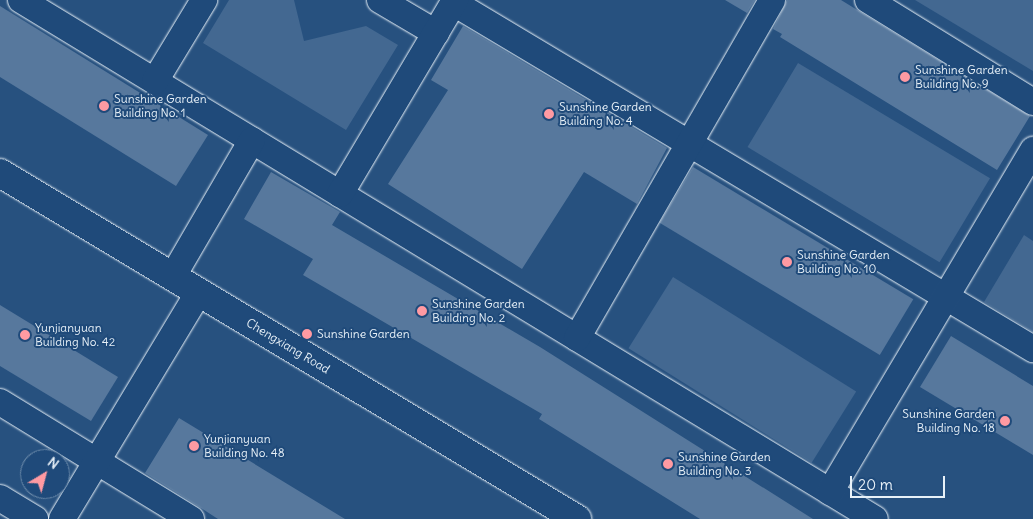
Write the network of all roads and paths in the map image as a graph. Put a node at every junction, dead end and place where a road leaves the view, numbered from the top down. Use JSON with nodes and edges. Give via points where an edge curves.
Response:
{"nodes":[{"id":1,"x":21,"y":0,"type":"edge"},
{"id":2,"x":204,"y":0,"type":"edge"},
{"id":3,"x":380,"y":0,"type":"edge"},
{"id":4,"x":772,"y":0,"type":"edge"},
{"id":5,"x":868,"y":0,"type":"edge"},
{"id":6,"x":454,"y":2,"type":"edge"},
{"id":7,"x":436,"y":33,"type":"junction"},
{"id":8,"x":156,"y":82,"type":"junction"},
{"id":9,"x":1033,"y":102,"type":"edge"},
{"id":10,"x":252,"y":140,"type":"junction"},
{"id":11,"x":689,"y":144,"type":"junction"},
{"id":12,"x":1033,"y":150,"type":"edge"},
{"id":13,"x":0,"y":173,"type":"edge"},
{"id":14,"x":340,"y":194,"type":"junction"},
{"id":15,"x":172,"y":276,"type":"junction"},
{"id":16,"x":199,"y":292,"type":"junction"},
{"id":17,"x":946,"y":297,"type":"junction"},
{"id":18,"x":577,"y":338,"type":"junction"},
{"id":19,"x":1033,"y":349,"type":"edge"},
{"id":20,"x":0,"y":402,"type":"edge"},
{"id":21,"x":97,"y":461,"type":"junction"},
{"id":22,"x":830,"y":492,"type":"junction"},
{"id":23,"x":0,"y":498,"type":"edge"},
{"id":24,"x":572,"y":518,"type":"edge"},
{"id":25,"x":35,"y":519,"type":"edge"},
{"id":26,"x":62,"y":519,"type":"edge"},
{"id":27,"x":191,"y":519,"type":"edge"},
{"id":28,"x":875,"y":519,"type":"edge"}],
"edges":[{"from":1,"to":8,"type":"street"},
{"from":2,"to":8,"type":"street"},
{"from":3,"to":7,"type":"street"},
{"from":4,"to":11,"type":"street"},
{"from":5,"to":9,"type":"street"},
{"from":6,"to":7,"type":"street"},
{"from":6,"to":11,"type":"street"},
{"from":7,"to":14,"type":"street"},
{"from":8,"to":10,"type":"street"},
{"from":10,"to":14,"type":"street"},
{"from":10,"to":15,"type":"street"},
{"from":11,"to":17,"type":"street"},
{"from":11,"to":18,"type":"street"},
{"from":12,"to":17,"type":"street"},
{"from":13,"to":15,"type":"main road","name":"Chengxiang Road"},
{"from":14,"to":18,"type":"street"},
{"from":15,"to":16,"type":"main road","name":"Chengxiang Road"},
{"from":16,"to":21,"type":"street"},
{"from":16,"to":24,"type":"main road","name":"Chengxiang Road"},
{"from":17,"to":19,"type":"street"},
{"from":17,"to":22,"type":"street"},
{"from":18,"to":22,"type":"street"},
{"from":20,"to":21,"type":"street"},
{"from":21,"to":26,"type":"street"},
{"from":21,"to":27,"type":"street"},
{"from":22,"to":28,"type":"street"},
{"from":23,"to":25,"type":"street"}]}
